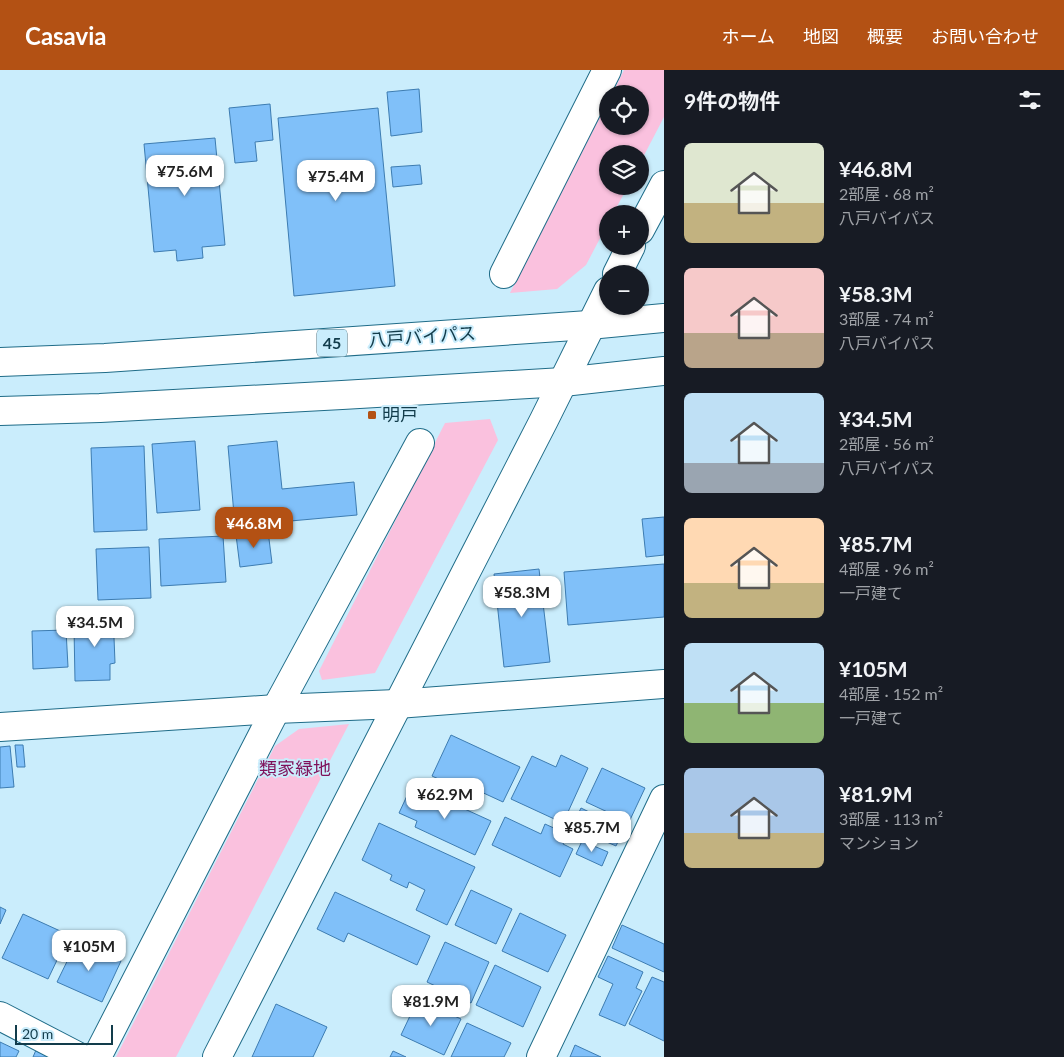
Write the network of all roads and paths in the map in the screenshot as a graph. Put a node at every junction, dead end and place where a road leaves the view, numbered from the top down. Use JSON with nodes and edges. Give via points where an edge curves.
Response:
{"nodes":[{"id":1,"x":607,"y":70,"type":"edge"},
{"id":2,"x":664,"y":185,"type":"edge"},
{"id":3,"x":649,"y":213,"type":"edge"},
{"id":4,"x":504,"y":274,"type":"dead end"},
{"id":5,"x":599,"y":308,"type":"edge"},
{"id":6,"x":664,"y":318,"type":"edge"},
{"id":7,"x":590,"y":325,"type":"junction"},
{"id":8,"x":0,"y":362,"type":"edge"},
{"id":9,"x":664,"y":371,"type":"edge"},
{"id":10,"x":563,"y":382,"type":"junction"},
{"id":11,"x":0,"y":411,"type":"edge"},
{"id":12,"x":420,"y":443,"type":"dead end"},
{"id":13,"x":664,"y":684,"type":"edge"},
{"id":14,"x":397,"y":704,"type":"junction"},
{"id":15,"x":276,"y":709,"type":"junction"},
{"id":16,"x":0,"y":727,"type":"edge"},
{"id":17,"x":664,"y":799,"type":"edge"},
{"id":18,"x":0,"y":1016,"type":"edge"},
{"id":19,"x":79,"y":1057,"type":"edge"},
{"id":20,"x":97,"y":1057,"type":"edge"},
{"id":21,"x":217,"y":1057,"type":"edge"},
{"id":22,"x":541,"y":1057,"type":"edge"}],
"edges":[{"from":1,"to":4,"type":"main road"},
{"from":2,"to":3,"type":"main road"},
{"from":5,"to":7,"type":"main road"},
{"from":6,"to":7,"type":"main road","name":"八戸バイパス","number":"45"},
{"from":7,"to":8,"type":"main road","name":"八戸バイパス","number":"45","via":[[105,358]]},
{"from":7,"to":10,"type":"main road"},
{"from":9,"to":10,"type":"main road"},
{"from":10,"to":11,"type":"main road"},
{"from":10,"to":14,"type":"main road"},
{"from":12,"to":15,"type":"main road"},
{"from":13,"to":14,"type":"main road"},
{"from":14,"to":15,"type":"main road"},
{"from":14,"to":21,"type":"main road"},
{"from":15,"to":16,"type":"main road"},
{"from":15,"to":20,"type":"main road"},
{"from":17,"to":22,"type":"main road"},
{"from":18,"to":19,"type":"main road"}]}
